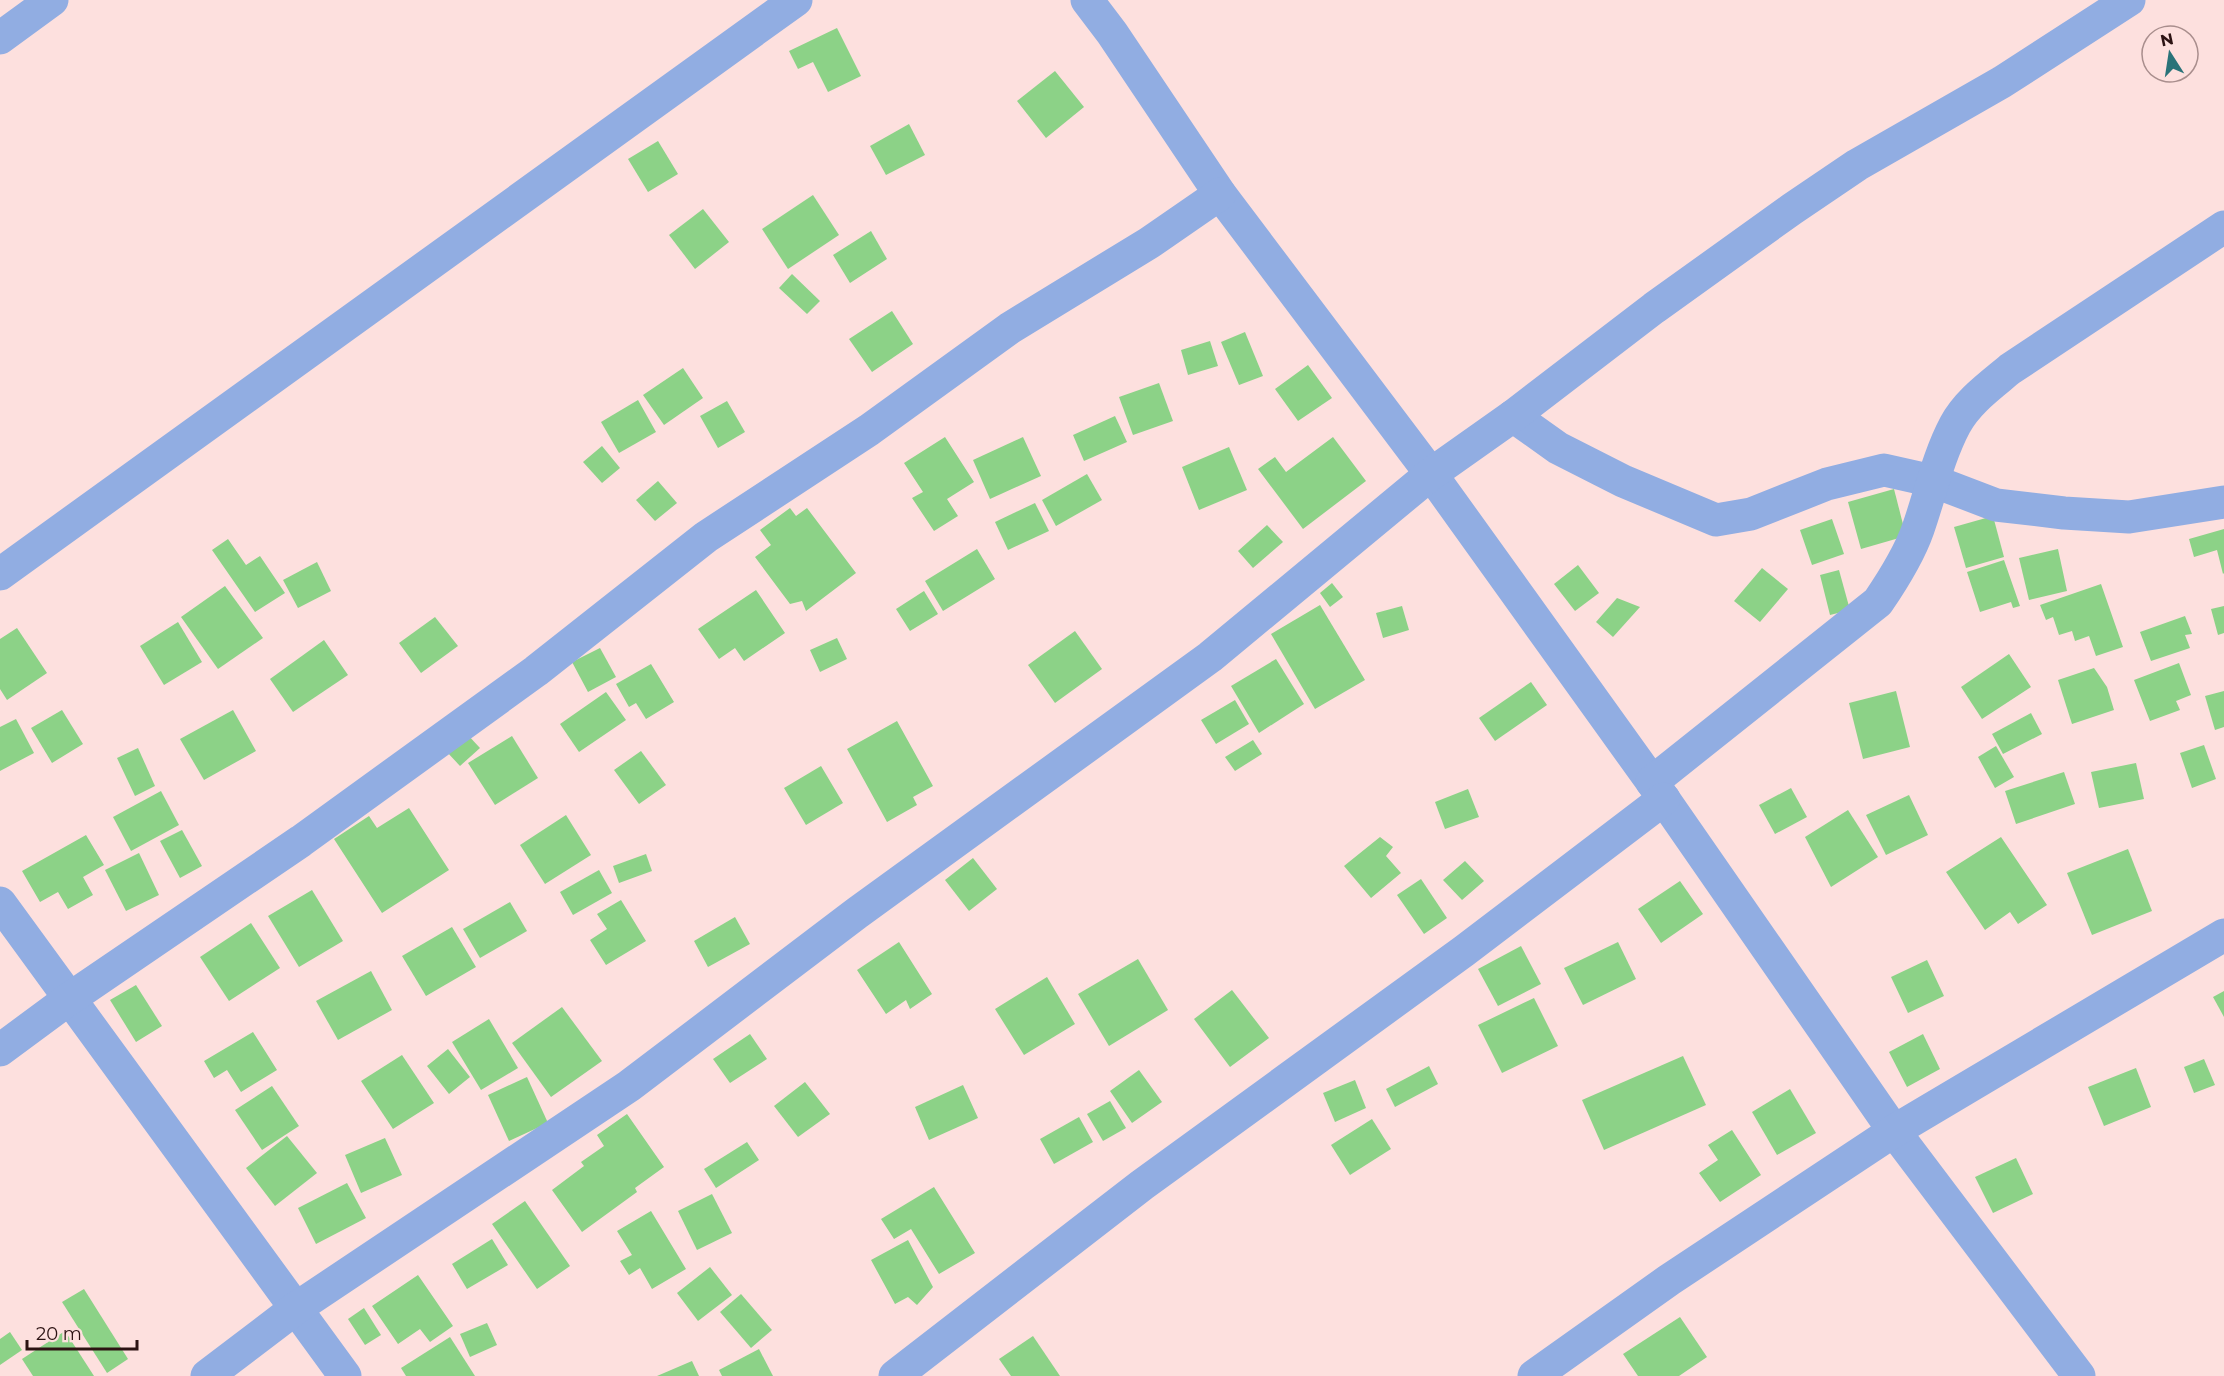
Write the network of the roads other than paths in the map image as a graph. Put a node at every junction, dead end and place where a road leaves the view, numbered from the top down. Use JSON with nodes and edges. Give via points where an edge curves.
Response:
{"nodes":[{"id":1,"x":52,"y":0,"type":"edge"},
{"id":2,"x":796,"y":0,"type":"edge"},
{"id":3,"x":1087,"y":0,"type":"edge"},
{"id":4,"x":2126,"y":1,"type":"edge"},
{"id":5,"x":0,"y":38,"type":"edge"},
{"id":6,"x":1220,"y":194,"type":"junction"},
{"id":7,"x":2224,"y":227,"type":"edge"},
{"id":8,"x":1513,"y":416,"type":"junction"},
{"id":9,"x":1431,"y":474,"type":"junction"},
{"id":10,"x":1933,"y":481,"type":"junction"},
{"id":11,"x":2224,"y":502,"type":"edge"},
{"id":12,"x":0,"y":574,"type":"edge"},
{"id":13,"x":1658,"y":790,"type":"junction"},
{"id":14,"x":0,"y":903,"type":"edge"},
{"id":15,"x":2224,"y":935,"type":"edge"},
{"id":16,"x":69,"y":999,"type":"junction"},
{"id":17,"x":0,"y":1050,"type":"edge"},
{"id":18,"x":1894,"y":1131,"type":"junction"},
{"id":19,"x":295,"y":1309,"type":"junction"},
{"id":20,"x":207,"y":1376,"type":"edge"},
{"id":21,"x":345,"y":1376,"type":"edge"},
{"id":22,"x":895,"y":1376,"type":"edge"},
{"id":23,"x":1534,"y":1376,"type":"edge"},
{"id":24,"x":2079,"y":1376,"type":"edge"}],
"edges":[{"from":1,"to":5,"type":"street"},
{"from":2,"to":12,"type":"street"},
{"from":3,"to":6,"type":"street"},
{"from":4,"to":8,"type":"street","via":[[2002,82],[1857,165],[1654,308]]},
{"from":6,"to":9,"type":"street"},
{"from":6,"to":16,"type":"street","via":[[1149,243],[1010,328],[869,430],[706,537],[536,671],[300,841]]},
{"from":7,"to":10,"type":"street","via":[[1987,388],[1956,424]]},
{"from":8,"to":9,"type":"street"},
{"from":8,"to":10,"type":"street","via":[[1558,448],[1623,481],[1716,520],[1751,514],[1827,484],[1884,470]]},
{"from":9,"to":13,"type":"street"},
{"from":9,"to":19,"type":"street","via":[[1210,657],[857,913],[629,1086]]},
{"from":10,"to":11,"type":"street","via":[[1996,505],[2064,513],[2129,517]]},
{"from":10,"to":13,"type":"street","via":[[1918,532],[1878,602]]},
{"from":13,"to":18,"type":"street"},
{"from":13,"to":22,"type":"street","via":[[1464,951],[1142,1185]]},
{"from":14,"to":16,"type":"street"},
{"from":15,"to":18,"type":"street"},
{"from":16,"to":17,"type":"street"},
{"from":16,"to":19,"type":"street"},
{"from":18,"to":23,"type":"street","via":[[1669,1280]]},
{"from":18,"to":24,"type":"street"},
{"from":19,"to":20,"type":"street"},
{"from":19,"to":21,"type":"street"}]}
